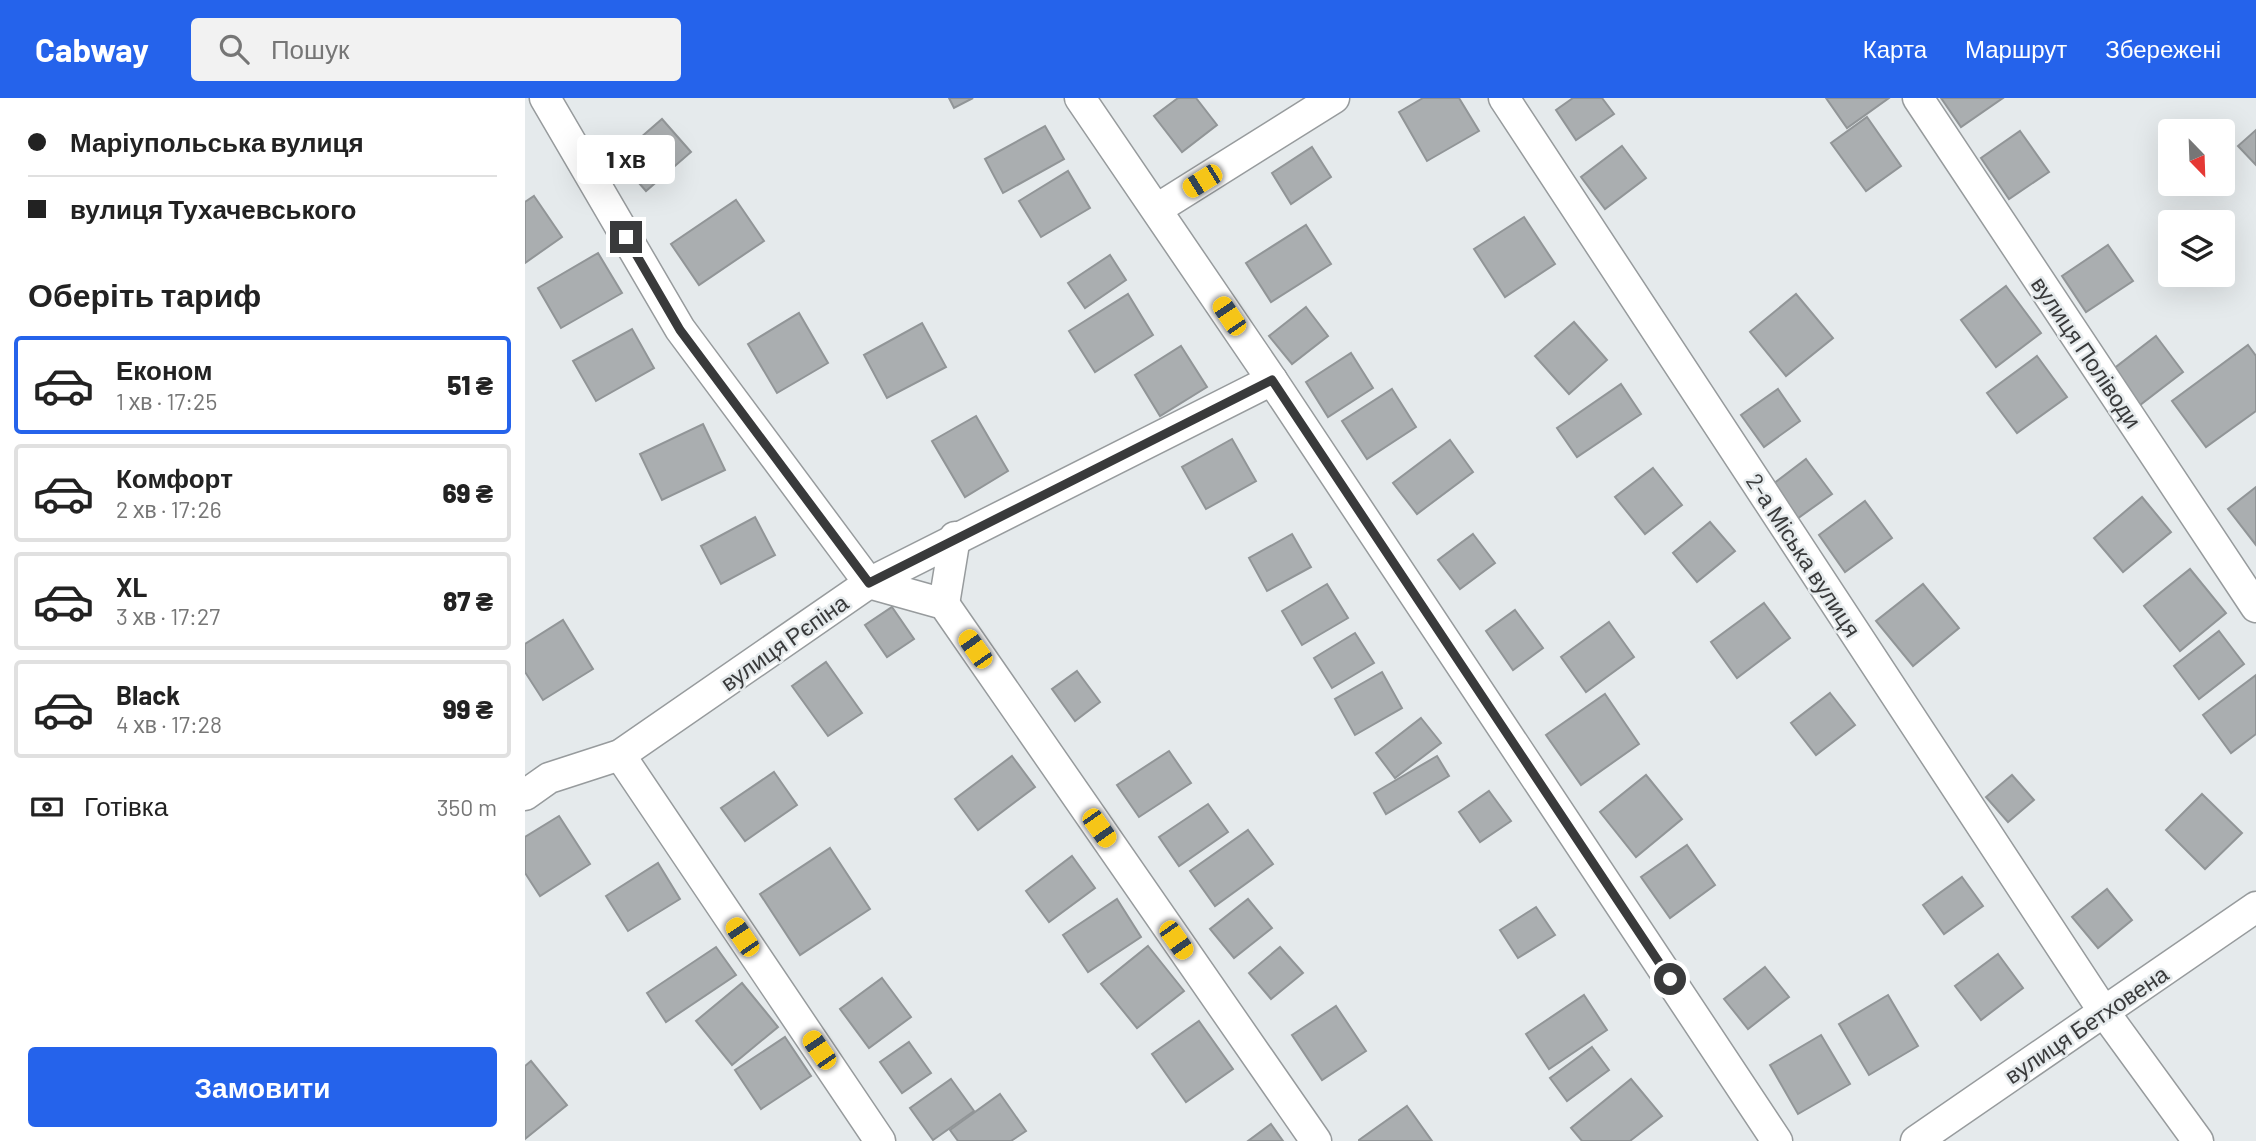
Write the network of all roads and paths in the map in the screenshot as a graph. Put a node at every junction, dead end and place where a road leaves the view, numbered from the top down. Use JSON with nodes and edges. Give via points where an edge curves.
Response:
{"nodes":[{"id":1,"x":545,"y":98,"type":"edge"},
{"id":2,"x":1080,"y":98,"type":"edge"},
{"id":3,"x":1334,"y":98,"type":"edge"},
{"id":4,"x":1504,"y":98,"type":"edge"},
{"id":5,"x":1918,"y":98,"type":"edge"},
{"id":6,"x":1157,"y":209,"type":"junction"},
{"id":7,"x":1272,"y":380,"type":"junction"},
{"id":8,"x":955,"y":537,"type":"junction"},
{"id":9,"x":869,"y":583,"type":"junction"},
{"id":10,"x":944,"y":604,"type":"junction"},
{"id":11,"x":2256,"y":607,"type":"edge"},
{"id":12,"x":620,"y":755,"type":"junction"},
{"id":13,"x":525,"y":795,"type":"edge"},
{"id":14,"x":2256,"y":907,"type":"edge"},
{"id":15,"x":2104,"y":1012,"type":"junction"},
{"id":16,"x":880,"y":1141,"type":"edge"},
{"id":17,"x":1316,"y":1141,"type":"edge"},
{"id":18,"x":1777,"y":1141,"type":"edge"},
{"id":19,"x":1916,"y":1141,"type":"edge"},
{"id":20,"x":2198,"y":1141,"type":"edge"}],
"edges":[{"from":1,"to":9,"type":"street","via":[[680,330]]},
{"from":2,"to":6,"type":"street"},
{"from":3,"to":6,"type":"street"},
{"from":4,"to":15,"type":"street","name":"2-а Міська вулиця"},
{"from":5,"to":11,"type":"street","name":"вулиця Поліводи"},
{"from":6,"to":7,"type":"street"},
{"from":7,"to":8,"type":"street","name":"вулиця Рєпіна"},
{"from":7,"to":18,"type":"street"},
{"from":8,"to":9,"type":"street","name":"вулиця Рєпіна"},
{"from":8,"to":10,"type":"street"},
{"from":9,"to":10,"type":"street"},
{"from":9,"to":12,"type":"street","name":"вулиця Рєпіна"},
{"from":10,"to":17,"type":"street"},
{"from":12,"to":13,"type":"street","name":"вулиця Рєпіна","via":[[549,778]]},
{"from":12,"to":16,"type":"street"},
{"from":14,"to":15,"type":"street","name":"вулиця Бетховена"},
{"from":15,"to":19,"type":"street","name":"вулиця Бетховена"},
{"from":15,"to":20,"type":"street","name":"2-а Міська вулиця"}]}
